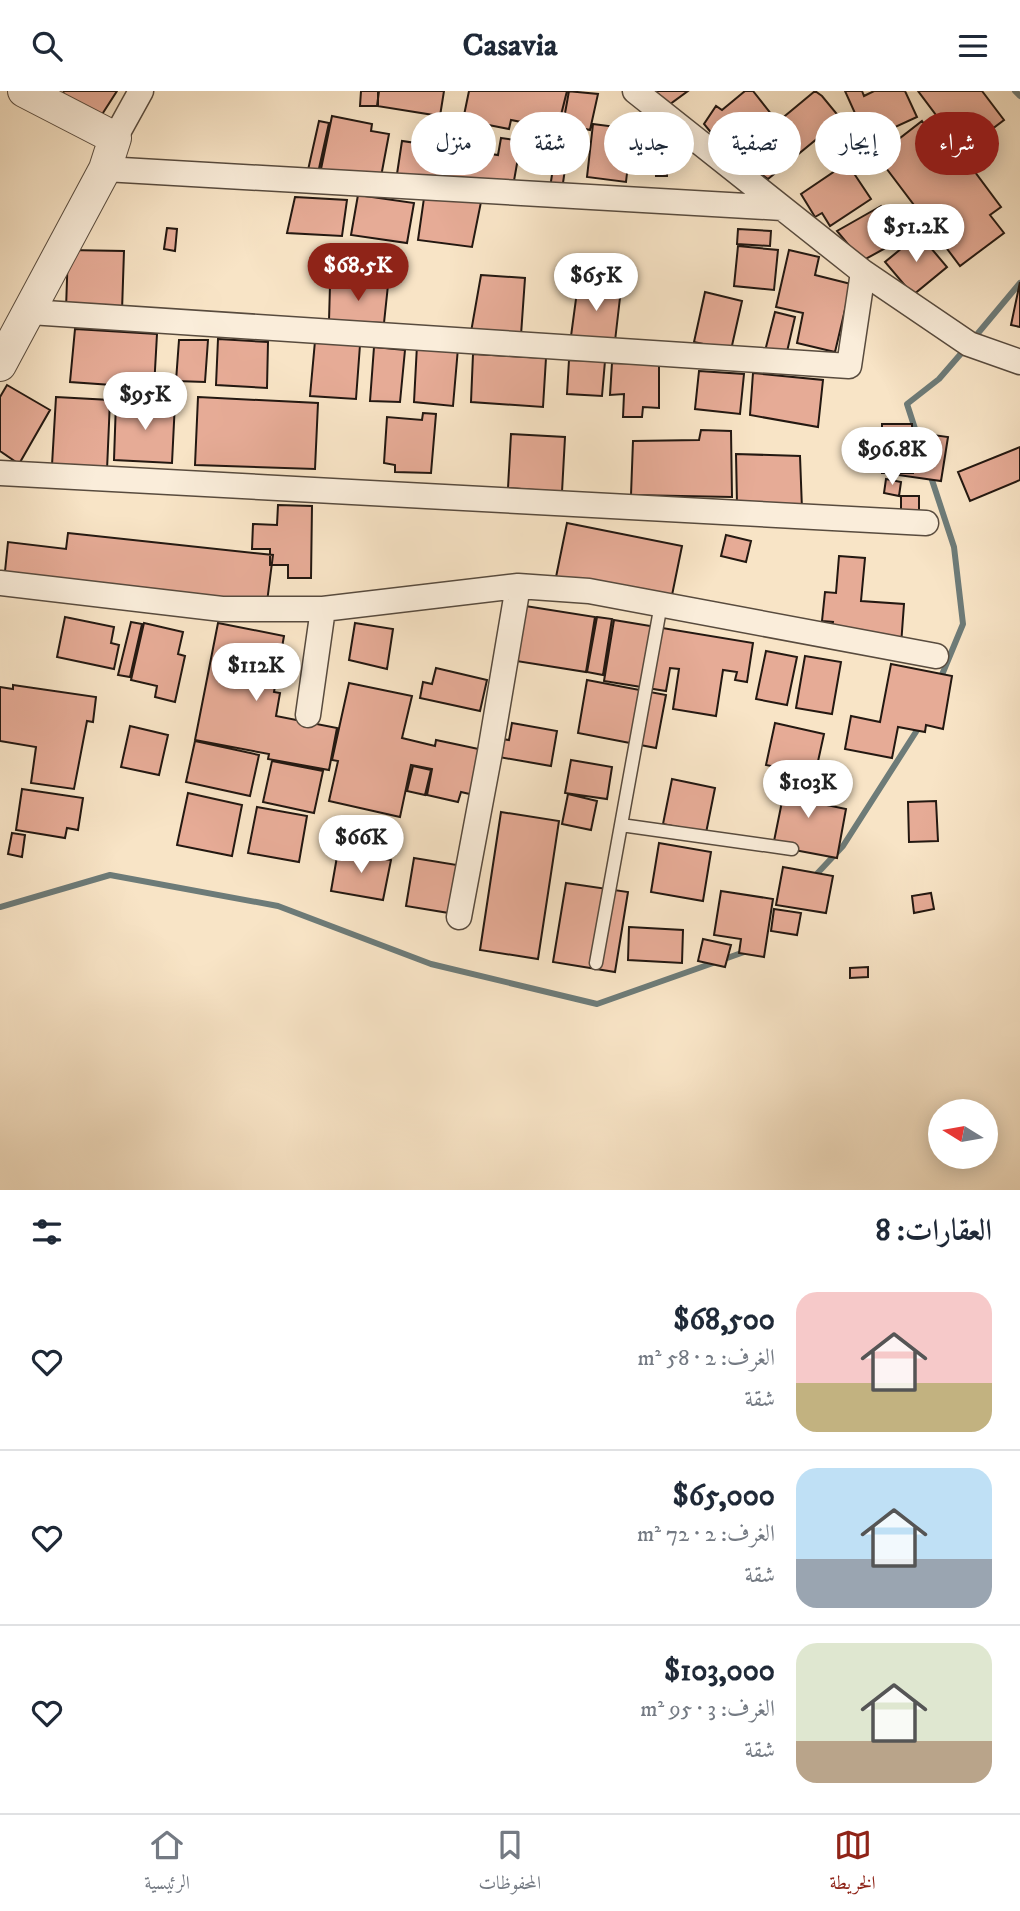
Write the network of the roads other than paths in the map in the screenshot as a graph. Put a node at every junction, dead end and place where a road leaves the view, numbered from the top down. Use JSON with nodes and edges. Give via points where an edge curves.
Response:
{"nodes":[{"id":1,"x":24,"y":91,"type":"edge"},
{"id":2,"x":141,"y":91,"type":"edge"},
{"id":3,"x":635,"y":91,"type":"edge"},
{"id":4,"x":115,"y":138,"type":"junction"},
{"id":5,"x":104,"y":169,"type":"junction"},
{"id":6,"x":782,"y":208,"type":"junction"},
{"id":7,"x":863,"y":271,"type":"junction"},
{"id":8,"x":30,"y":312,"type":"junction"},
{"id":9,"x":1020,"y":362,"type":"edge"},
{"id":10,"x":0,"y":365,"type":"edge"},
{"id":11,"x":0,"y":473,"type":"edge"},
{"id":12,"x":926,"y":523,"type":"dead end"},
{"id":13,"x":0,"y":583,"type":"edge"},
{"id":14,"x":518,"y":586,"type":"junction"},
{"id":15,"x":661,"y":604,"type":"junction"},
{"id":16,"x":323,"y":608,"type":"junction"},
{"id":17,"x":936,"y":656,"type":"dead end"},
{"id":18,"x":307,"y":715,"type":"dead end"},
{"id":19,"x":621,"y":825,"type":"junction"},
{"id":20,"x":792,"y":849,"type":"dead end"},
{"id":21,"x":459,"y":917,"type":"dead end"},
{"id":22,"x":596,"y":963,"type":"dead end"}],
"edges":[{"from":1,"to":4,"type":"street"},
{"from":2,"to":4,"type":"street"},
{"from":3,"to":6,"type":"street"},
{"from":4,"to":5,"type":"street"},
{"from":5,"to":6,"type":"street"},
{"from":5,"to":8,"type":"street"},
{"from":6,"to":7,"type":"street"},
{"from":7,"to":8,"type":"street","via":[[849,366]]},
{"from":7,"to":9,"type":"street","via":[[969,344]]},
{"from":8,"to":10,"type":"street"},
{"from":11,"to":12,"type":"street"},
{"from":13,"to":16,"type":"street","via":[[222,609]]},
{"from":14,"to":15,"type":"street","via":[[589,591]]},
{"from":14,"to":16,"type":"street"},
{"from":14,"to":21,"type":"street"},
{"from":15,"to":17,"type":"street"},
{"from":15,"to":19,"type":"lane"},
{"from":16,"to":18,"type":"street"},
{"from":19,"to":20,"type":"lane"},
{"from":19,"to":22,"type":"lane"}]}
